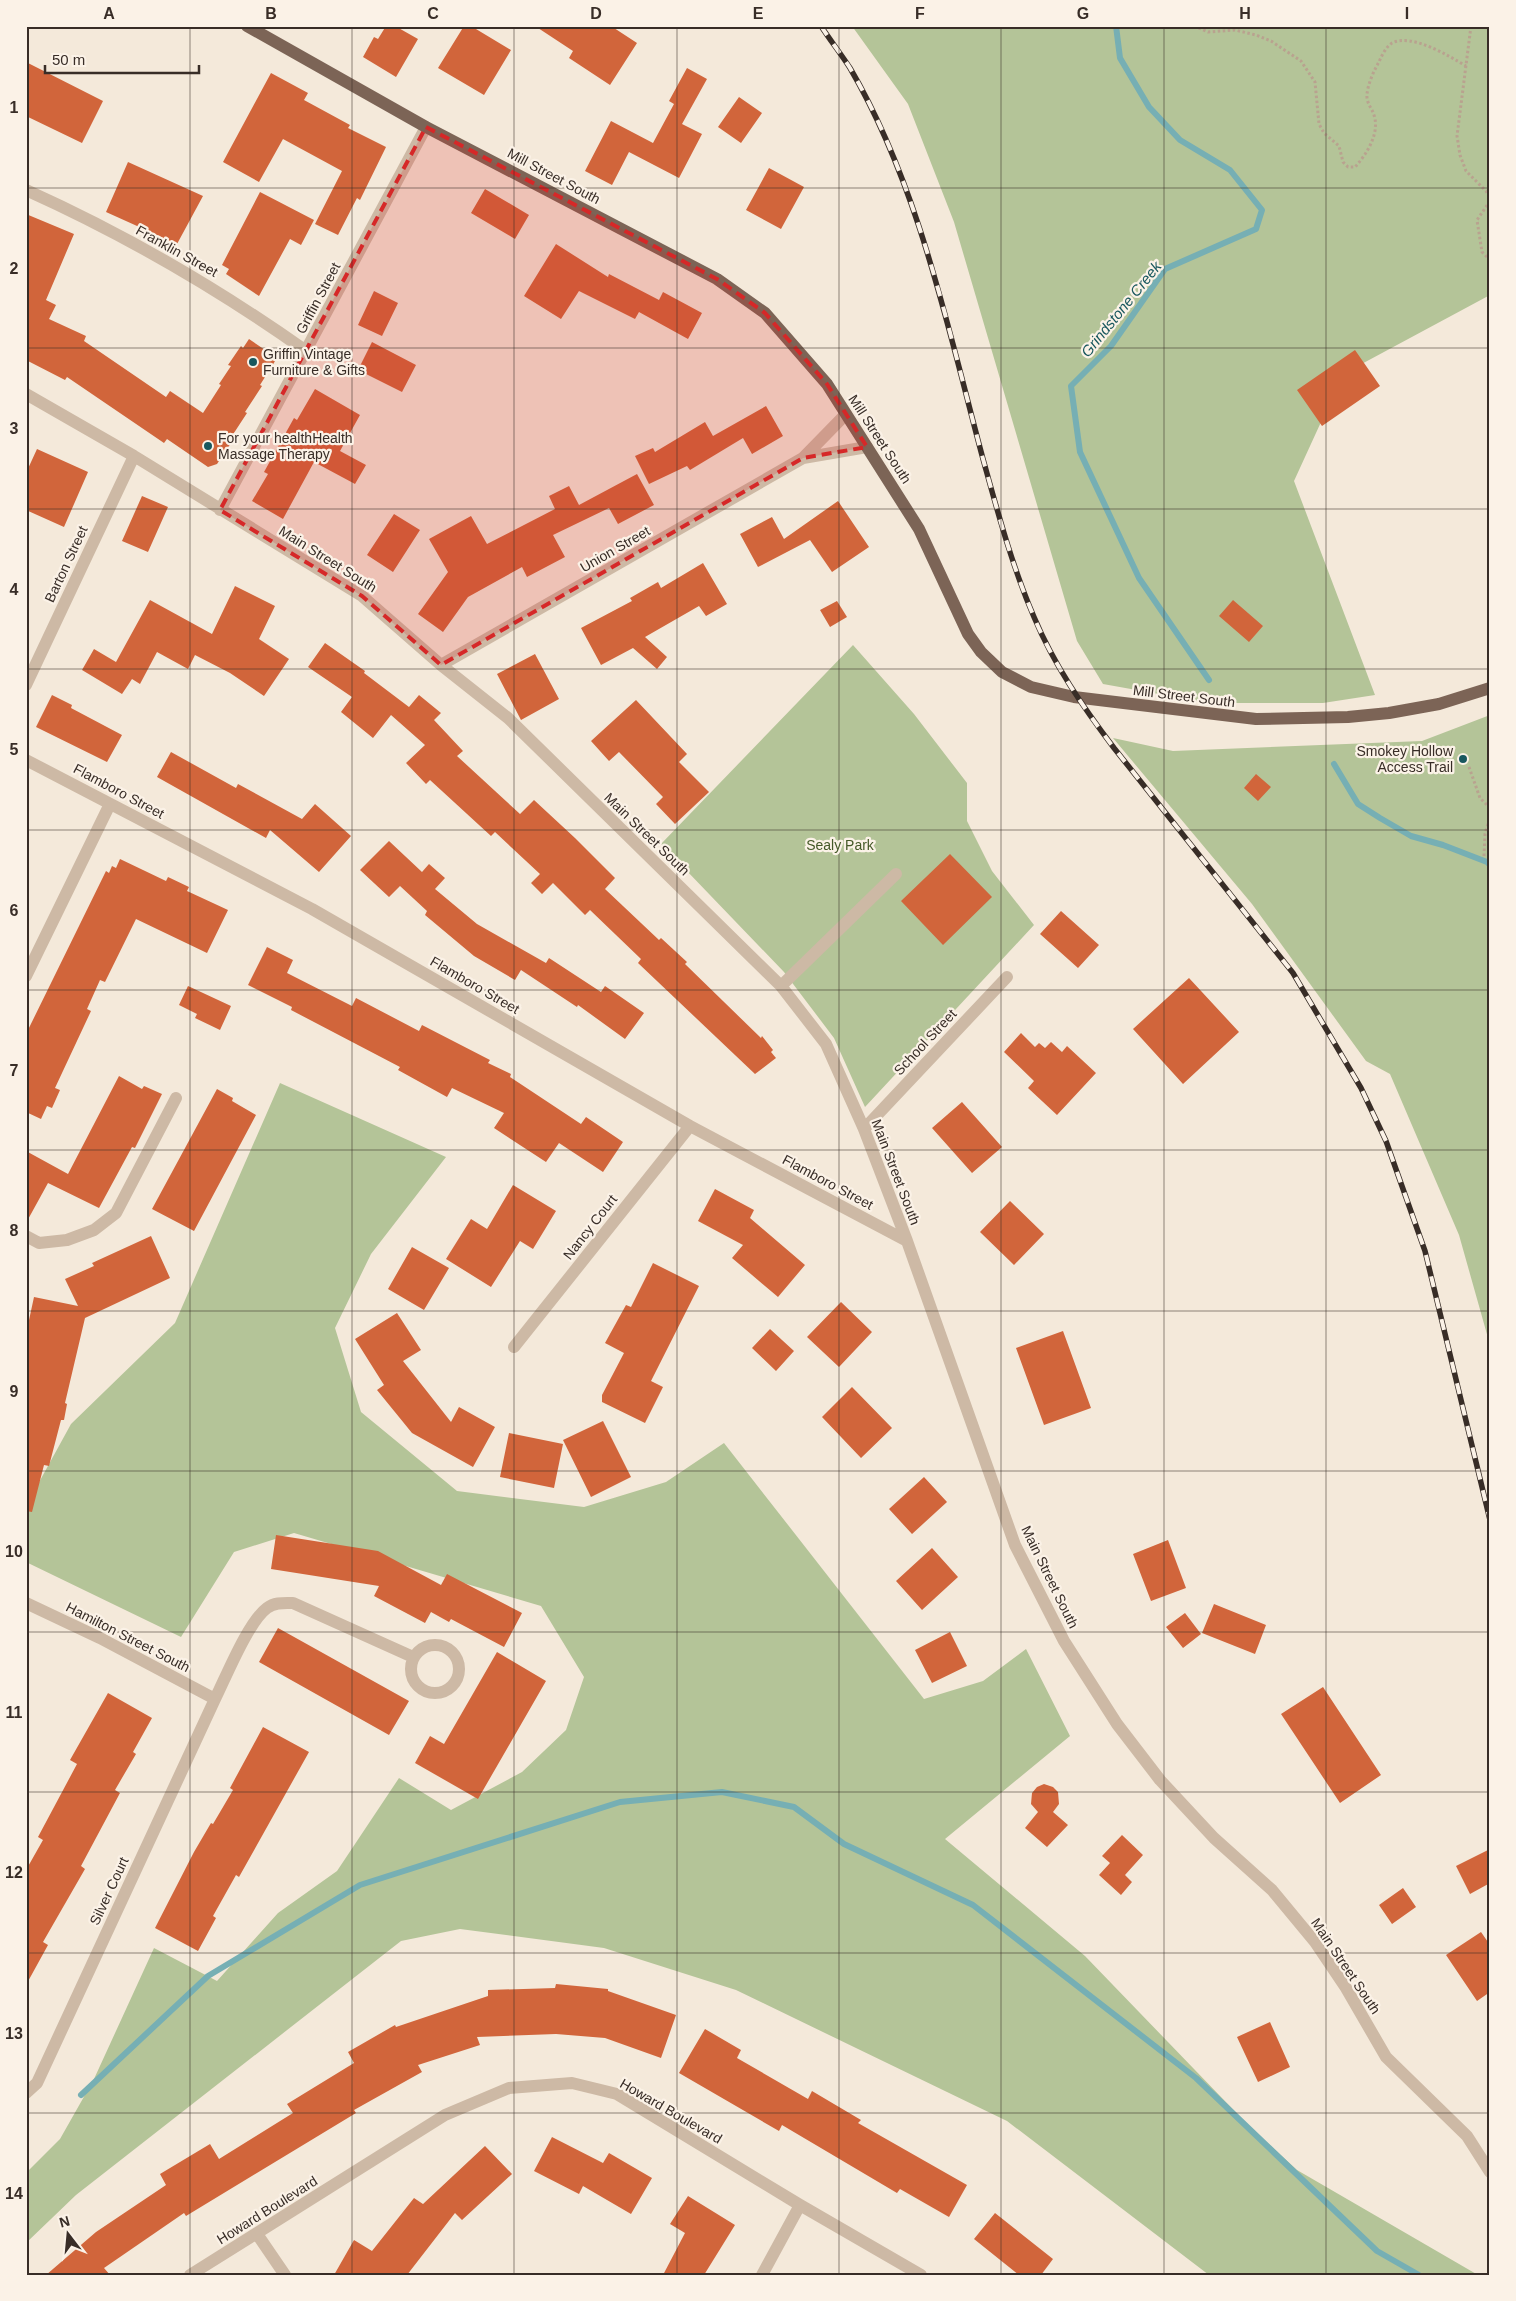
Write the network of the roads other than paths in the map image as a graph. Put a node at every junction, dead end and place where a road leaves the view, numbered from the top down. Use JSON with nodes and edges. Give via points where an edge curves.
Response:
{"nodes":[{"id":1,"x":248,"y":26,"type":"edge"},
{"id":2,"x":426,"y":127,"type":"junction"},
{"id":3,"x":26,"y":190,"type":"edge"},
{"id":4,"x":306,"y":351,"type":"junction"},
{"id":5,"x":26,"y":394,"type":"edge"},
{"id":6,"x":846,"y":414,"type":"junction"},
{"id":7,"x":867,"y":447,"type":"junction"},
{"id":8,"x":134,"y":456,"type":"junction"},
{"id":9,"x":803,"y":458,"type":"junction"},
{"id":10,"x":220,"y":510,"type":"junction"},
{"id":11,"x":441,"y":665,"type":"junction"},
{"id":12,"x":26,"y":685,"type":"edge"},
{"id":13,"x":1490,"y":688,"type":"edge"},
{"id":14,"x":26,"y":760,"type":"edge"},
{"id":15,"x":110,"y":804,"type":"junction"},
{"id":16,"x":896,"y":874,"type":"dead end"},
{"id":17,"x":26,"y":976,"type":"edge"},
{"id":18,"x":1007,"y":977,"type":"dead end"},
{"id":19,"x":781,"y":986,"type":"junction"},
{"id":20,"x":176,"y":1098,"type":"dead end"},
{"id":21,"x":690,"y":1126,"type":"junction"},
{"id":22,"x":864,"y":1129,"type":"junction"},
{"id":23,"x":26,"y":1236,"type":"edge"},
{"id":24,"x":907,"y":1240,"type":"junction"},
{"id":25,"x":514,"y":1347,"type":"dead end"},
{"id":26,"x":26,"y":1603,"type":"edge"},
{"id":27,"x":413,"y":1657,"type":"dead end"},
{"id":28,"x":215,"y":1699,"type":"junction"},
{"id":29,"x":26,"y":2093,"type":"edge"},
{"id":30,"x":1490,"y":2172,"type":"edge"},
{"id":31,"x":800,"y":2205,"type":"junction"},
{"id":32,"x":257,"y":2234,"type":"junction"},
{"id":33,"x":919,"y":2273,"type":"edge"},
{"id":34,"x":190,"y":2275,"type":"edge"},
{"id":35,"x":285,"y":2275,"type":"edge"},
{"id":36,"x":762,"y":2275,"type":"edge"}],
"edges":[{"from":1,"to":2,"type":"main road","name":"Mill Street South"},
{"from":2,"to":4,"type":"street","name":"Griffin Street"},
{"from":2,"to":6,"type":"main road","name":"Mill Street South","via":[[717,278],[765,313],[816,371]]},
{"from":3,"to":4,"type":"street","name":"Franklin Street","via":[[166,259],[250,311]]},
{"from":4,"to":10,"type":"street","name":"Griffin Street"},
{"from":5,"to":8,"type":"street","name":"Main Street South"},
{"from":6,"to":7,"type":"main road","name":"Mill Street South"},
{"from":6,"to":9,"type":"street","name":"Union Street"},
{"from":7,"to":9,"type":"street","name":"Union Street"},
{"from":7,"to":13,"type":"main road","name":"Mill Street South","via":[[919,529],[968,634],[1002,672],[1031,687],[1074,698],[1256,719],[1389,713],[1439,704]]},
{"from":8,"to":10,"type":"street","name":"Main Street South"},
{"from":8,"to":12,"type":"street","name":"Barton Street"},
{"from":9,"to":11,"type":"street","name":"Union Street"},
{"from":10,"to":11,"type":"street","name":"Main Street South","via":[[362,596]]},
{"from":11,"to":19,"type":"street","name":"Main Street South","via":[[508,718]]},
{"from":14,"to":15,"type":"street","name":"Flamboro Street"},
{"from":15,"to":17,"type":"street"},
{"from":15,"to":21,"type":"street","name":"Flamboro Street","via":[[312,909]]},
{"from":16,"to":19,"type":"street"},
{"from":18,"to":22,"type":"street","name":"School Street"},
{"from":19,"to":22,"type":"street","name":"Main Street South","via":[[826,1044]]},
{"from":20,"to":23,"type":"street","via":[[116,1213],[94,1230],[67,1240],[39,1242]]},
{"from":21,"to":24,"type":"street","name":"Flamboro Street"},
{"from":21,"to":25,"type":"street","name":"Nancy Court"},
{"from":22,"to":24,"type":"street","name":"Main Street South"},
{"from":24,"to":30,"type":"street","name":"Main Street South","via":[[1014,1545],[1064,1641],[1117,1724],[1160,1780],[1214,1838],[1272,1890],[1315,1942],[1386,2057],[1467,2136]]},
{"from":26,"to":28,"type":"street","name":"Hamilton Street South"},
{"from":27,"to":28,"type":"street","name":"Silver Court","via":[[293,1603],[277,1603],[267,1608],[240,1646]]},
{"from":28,"to":29,"type":"street","name":"Silver Court","via":[[37,2083]]},
{"from":31,"to":32,"type":"street","name":"Howard Boulevard","via":[[617,2094],[572,2082],[509,2088],[444,2115]]},
{"from":31,"to":33,"type":"street","name":"Howard Boulevard"},
{"from":31,"to":36,"type":"street"},
{"from":32,"to":34,"type":"street","name":"Howard Boulevard"},
{"from":32,"to":35,"type":"street"}]}
